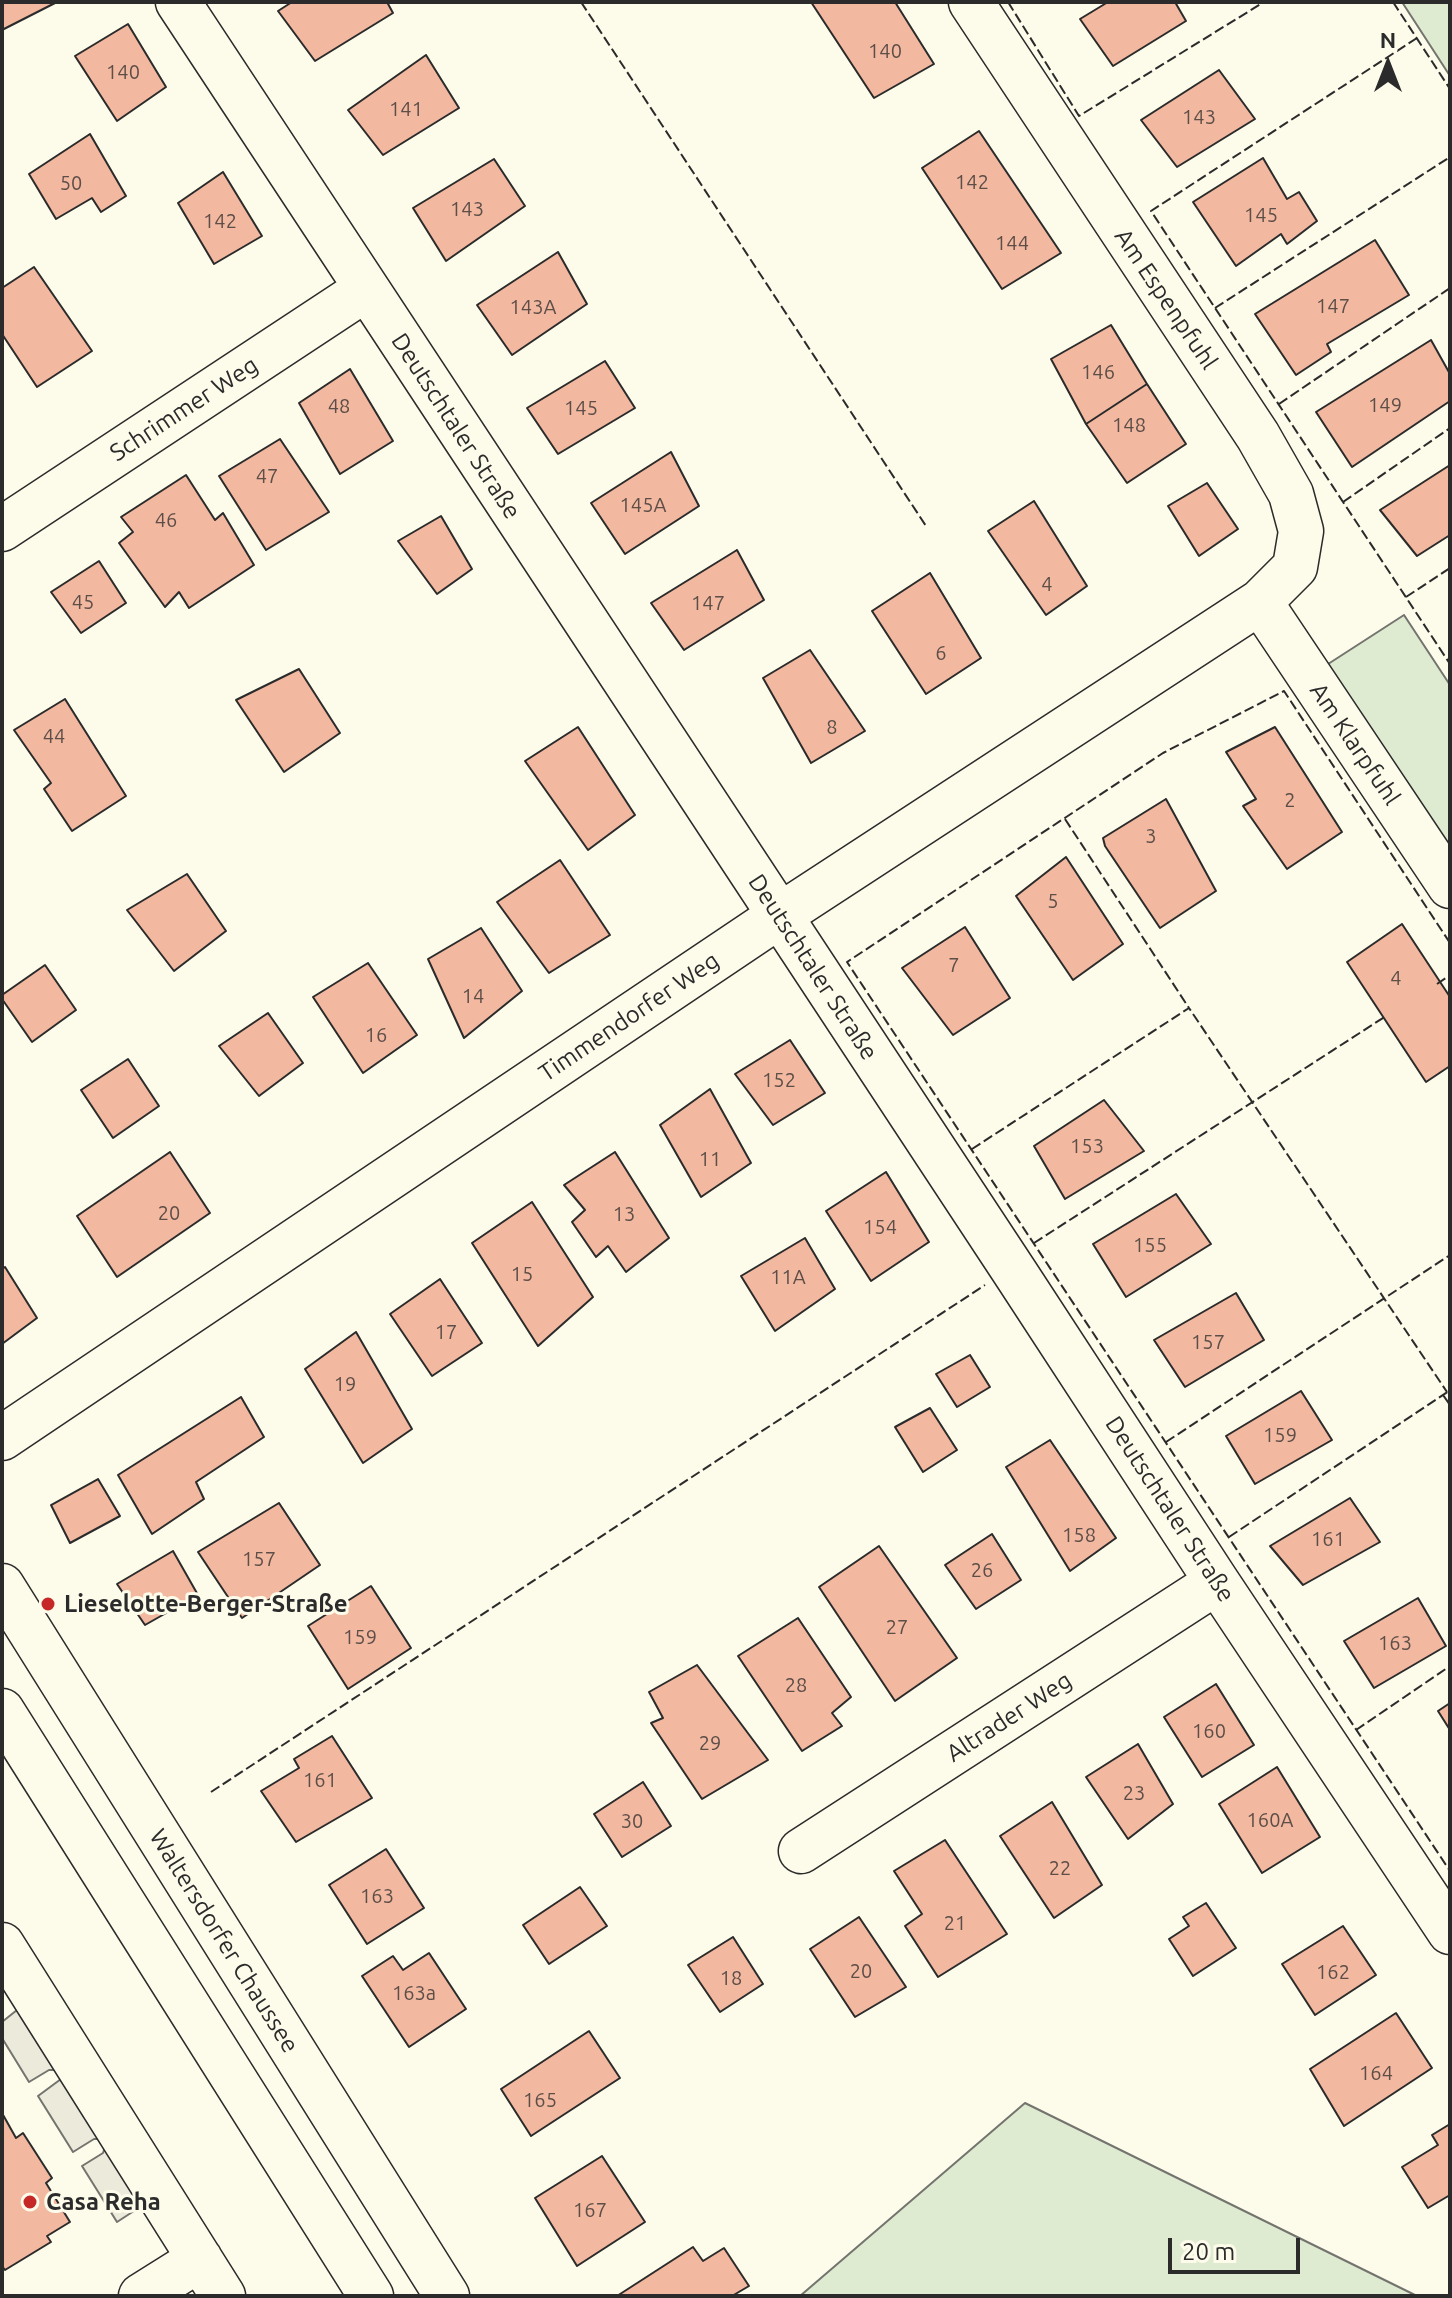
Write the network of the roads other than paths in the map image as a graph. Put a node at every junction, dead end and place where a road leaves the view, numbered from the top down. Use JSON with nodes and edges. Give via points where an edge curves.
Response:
{"nodes":[{"id":1,"x":178,"y":2,"type":"edge"},
{"id":2,"x":971,"y":2,"type":"edge"},
{"id":3,"x":366,"y":289,"type":"junction"},
{"id":4,"x":2,"y":529,"type":"edge"},
{"id":5,"x":1260,"y":602,"type":"junction"},
{"id":6,"x":1450,"y":886,"type":"edge"},
{"id":7,"x":779,"y":916,"type":"junction"},
{"id":8,"x":2,"y":1438,"type":"edge"},
{"id":9,"x":1217,"y":1582,"type":"junction"},
{"id":10,"x":2,"y":1586,"type":"edge"},
{"id":11,"x":2,"y":1711,"type":"edge"},
{"id":12,"x":801,"y":1851,"type":"dead end"},
{"id":13,"x":1450,"y":1932,"type":"edge"},
{"id":14,"x":2,"y":1945,"type":"edge"},
{"id":15,"x":200,"y":2259,"type":"junction"},
{"id":16,"x":141,"y":2296,"type":"edge"},
{"id":17,"x":223,"y":2296,"type":"edge"},
{"id":18,"x":371,"y":2296,"type":"edge"},
{"id":19,"x":447,"y":2296,"type":"edge"}],
"edges":[{"from":1,"to":3,"type":"street","name":"Deutschtaler Straße"},
{"from":2,"to":5,"type":"street","name":"Am Espenpfuhl","via":[[1291,494],[1301,531],[1295,567]]},
{"from":3,"to":4,"type":"street","name":"Schrimmer Weg"},
{"from":3,"to":7,"type":"street","name":"Deutschtaler Straße"},
{"from":5,"to":6,"type":"street","name":"Am Klarpfuhl"},
{"from":5,"to":7,"type":"street","name":"Timmendorfer Weg"},
{"from":7,"to":8,"type":"street","name":"Timmendorfer Weg"},
{"from":7,"to":9,"type":"street","name":"Deutschtaler Straße"},
{"from":9,"to":12,"type":"street","name":"Altrader Weg"},
{"from":9,"to":13,"type":"street","name":"Deutschtaler Straße"},
{"from":10,"to":19,"type":"street","name":"Waltersdorfer Chaussee"},
{"from":11,"to":18,"type":"street"},
{"from":14,"to":15,"type":"street"},
{"from":15,"to":16,"type":"street"},
{"from":15,"to":17,"type":"street"}]}
